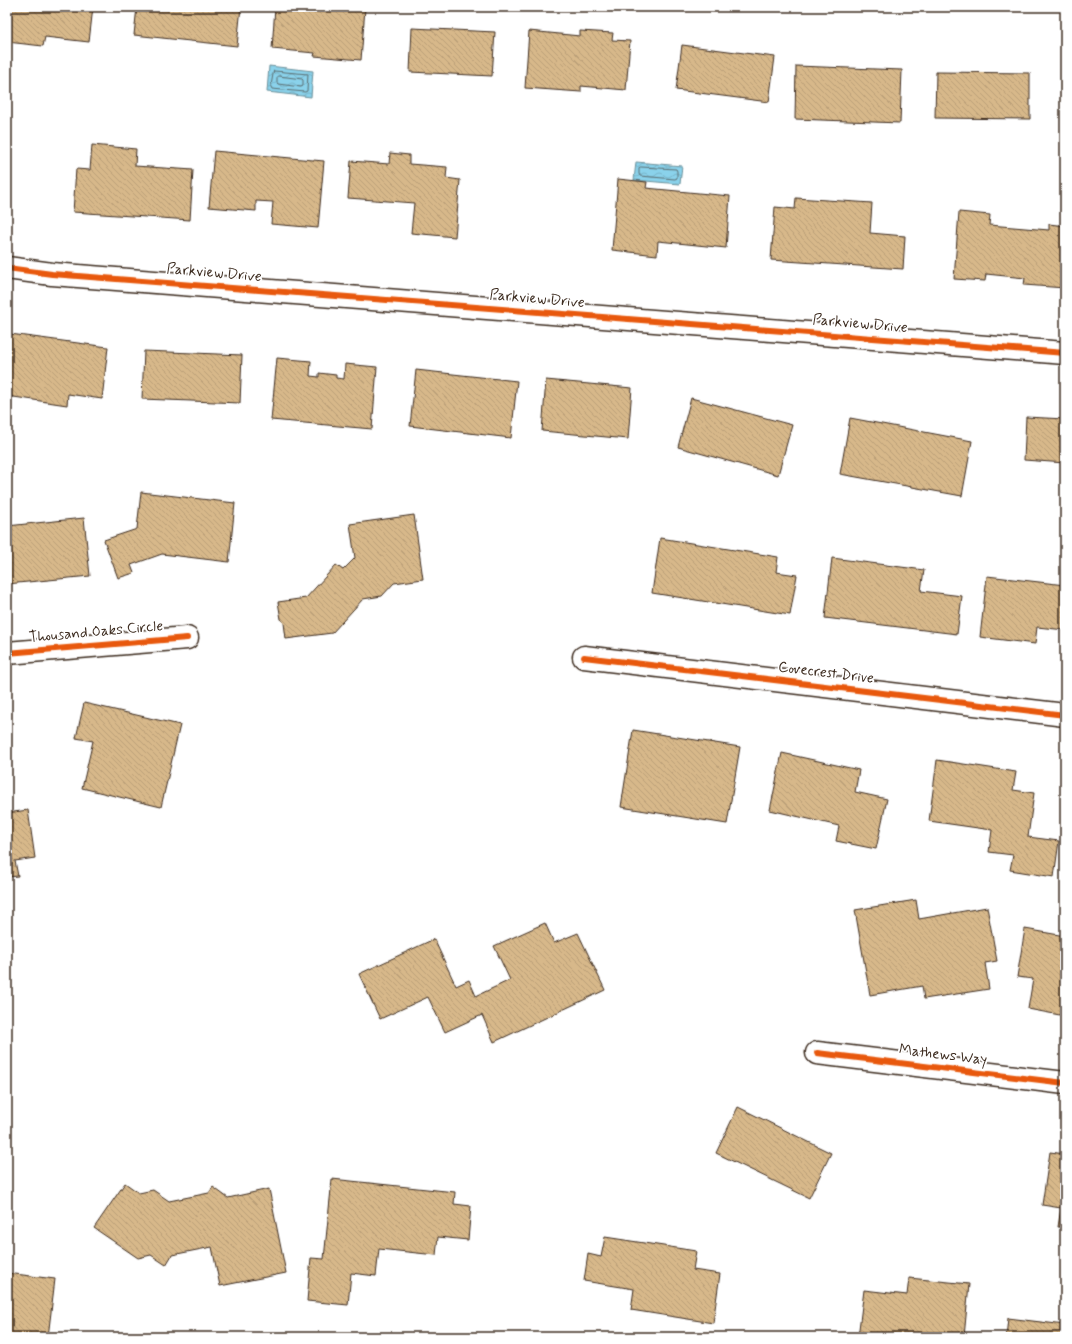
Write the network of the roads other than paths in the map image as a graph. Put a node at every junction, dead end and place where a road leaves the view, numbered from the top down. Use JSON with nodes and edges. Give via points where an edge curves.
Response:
{"nodes":[{"id":1,"x":7,"y":268,"type":"edge"},
{"id":2,"x":1065,"y":353,"type":"edge"},
{"id":3,"x":187,"y":638,"type":"dead end"},
{"id":4,"x":7,"y":653,"type":"edge"},
{"id":5,"x":584,"y":657,"type":"dead end"},
{"id":6,"x":1065,"y":714,"type":"edge"},
{"id":7,"x":817,"y":1053,"type":"dead end"},
{"id":8,"x":1065,"y":1083,"type":"edge"}],
"edges":[{"from":1,"to":2,"type":"street","name":"Parkview Drive"},
{"from":3,"to":4,"type":"street","name":"Thousand Oaks Circle"},
{"from":5,"to":6,"type":"street","name":"Covecrest Drive"},
{"from":7,"to":8,"type":"street","name":"Mathews Way"}]}
